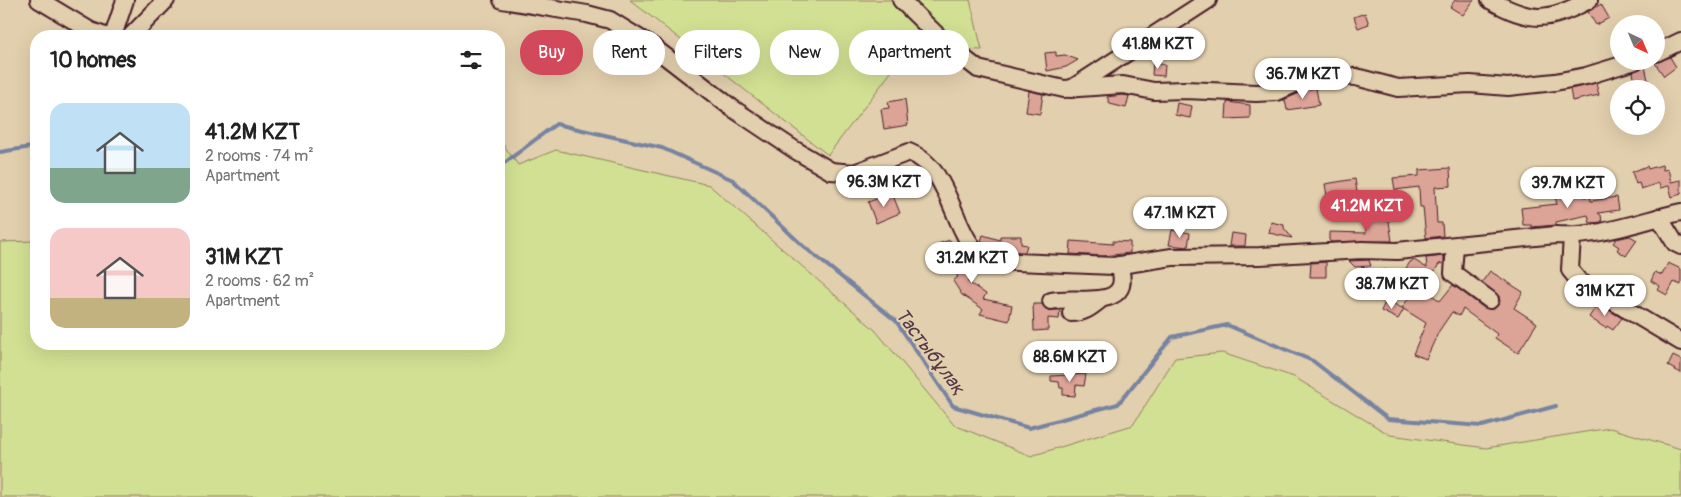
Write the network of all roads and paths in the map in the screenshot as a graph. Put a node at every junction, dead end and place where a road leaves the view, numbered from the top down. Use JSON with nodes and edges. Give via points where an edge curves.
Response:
{"nodes":[{"id":1,"x":40,"y":0,"type":"edge"},
{"id":2,"x":125,"y":0,"type":"edge"},
{"id":3,"x":166,"y":0,"type":"edge"},
{"id":4,"x":502,"y":0,"type":"edge"},
{"id":5,"x":901,"y":0,"type":"edge"},
{"id":6,"x":1208,"y":0,"type":"edge"},
{"id":7,"x":1490,"y":0,"type":"edge"},
{"id":8,"x":1589,"y":0,"type":"edge"},
{"id":9,"x":89,"y":30,"type":"edge"},
{"id":10,"x":115,"y":30,"type":"edge"},
{"id":11,"x":137,"y":30,"type":"edge"},
{"id":12,"x":1681,"y":41,"type":"edge"},
{"id":13,"x":1665,"y":49,"type":"edge"},
{"id":14,"x":1610,"y":69,"type":"edge"},
{"id":15,"x":1071,"y":89,"type":"junction"},
{"id":16,"x":1681,"y":212,"type":"edge"},
{"id":17,"x":1659,"y":217,"type":"junction"},
{"id":18,"x":1572,"y":236,"type":"junction"},
{"id":19,"x":1454,"y":246,"type":"junction"},
{"id":20,"x":1681,"y":246,"type":"edge"},
{"id":21,"x":1119,"y":265,"type":"junction"},
{"id":22,"x":1100,"y":300,"type":"junction"},
{"id":23,"x":1490,"y":300,"type":"dead end"},
{"id":24,"x":1051,"y":301,"type":"dead end"},
{"id":25,"x":1071,"y":313,"type":"dead end"},
{"id":26,"x":1681,"y":342,"type":"edge"}],
"edges":[{"from":1,"to":9,"type":"street"},
{"from":2,"to":10,"type":"street"},
{"from":3,"to":11,"type":"street"},
{"from":4,"to":21,"type":"street","via":[[610,20],[652,46],[732,108],[831,171],[854,173],[909,152],[918,156],[937,176],[970,245],[981,258],[1003,262]]},
{"from":5,"to":15,"type":"street","via":[[947,45],[978,69]]},
{"from":6,"to":15,"type":"street"},
{"from":7,"to":8,"type":"street","via":[[1520,15],[1542,18],[1570,11]]},
{"from":12,"to":13,"type":"street"},
{"from":14,"to":15,"type":"street","via":[[1555,82],[1508,87],[1470,84],[1398,88],[1356,77],[1334,76],[1306,79],[1277,92],[1154,91],[1123,85]]},
{"from":16,"to":17,"type":"street"},
{"from":17,"to":18,"type":"street"},
{"from":17,"to":20,"type":"street","via":[[1675,243]]},
{"from":18,"to":19,"type":"street"},
{"from":18,"to":26,"type":"street","via":[[1570,270],[1579,281]]},
{"from":19,"to":21,"type":"street","via":[[1397,251],[1172,257]]},
{"from":19,"to":23,"type":"street","via":[[1453,273]]},
{"from":21,"to":22,"type":"street","via":[[1123,277],[1121,287],[1111,297]]},
{"from":22,"to":24,"type":"street"},
{"from":22,"to":25,"type":"street","via":[[1089,310]]}]}
